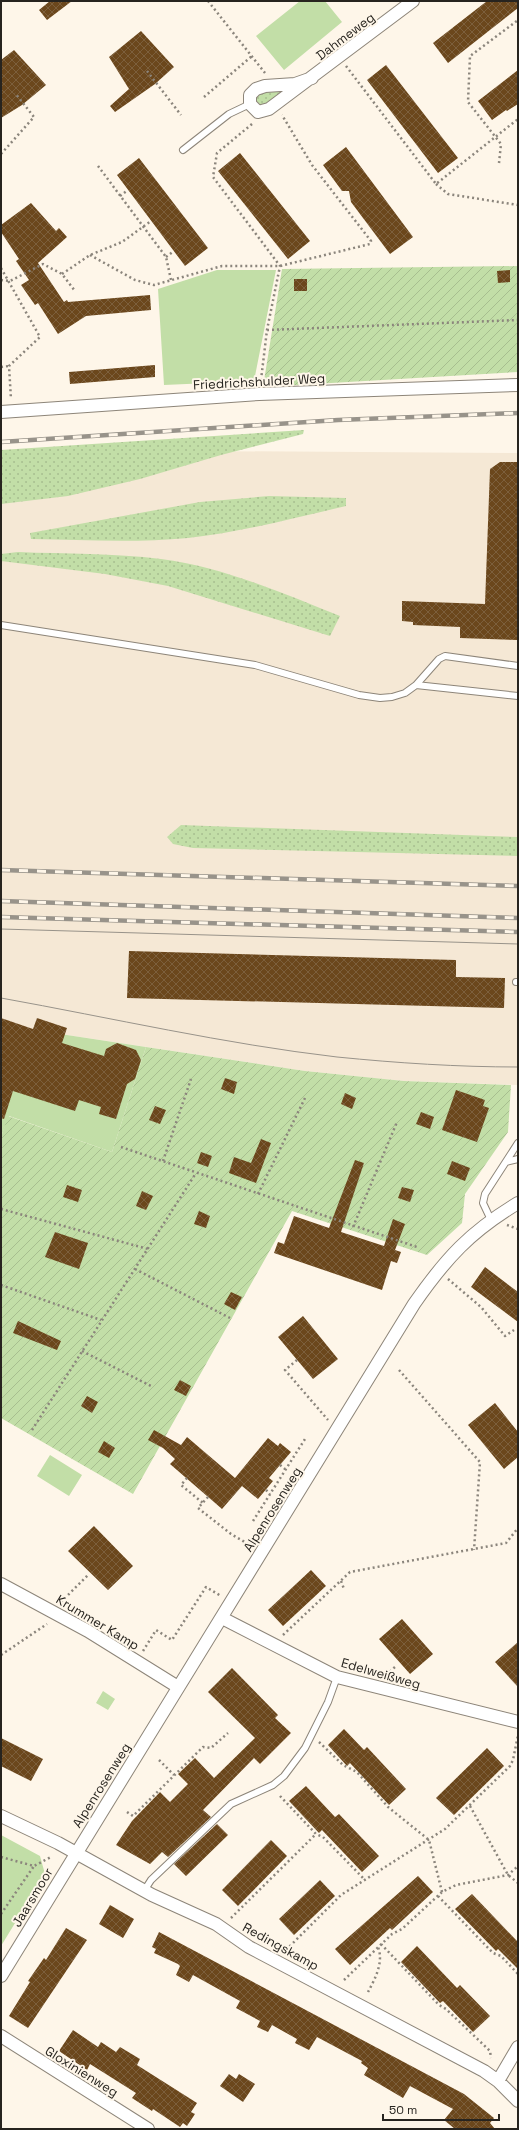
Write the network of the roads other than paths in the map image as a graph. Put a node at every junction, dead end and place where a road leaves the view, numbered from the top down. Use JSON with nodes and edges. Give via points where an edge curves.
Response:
{"nodes":[{"id":1,"x":413,"y":1,"type":"edge"},
{"id":2,"x":312,"y":78,"type":"junction"},
{"id":3,"x":250,"y":104,"type":"junction"},
{"id":4,"x":183,"y":150,"type":"dead end"},
{"id":5,"x":518,"y":385,"type":"edge"},
{"id":6,"x":1,"y":412,"type":"edge"},
{"id":7,"x":1,"y":625,"type":"edge"},
{"id":8,"x":518,"y":666,"type":"edge"},
{"id":9,"x":416,"y":685,"type":"junction"},
{"id":10,"x":518,"y":696,"type":"edge"},
{"id":11,"x":518,"y":1143,"type":"edge"},
{"id":12,"x":518,"y":1159,"type":"edge"},
{"id":13,"x":506,"y":1162,"type":"junction"},
{"id":14,"x":518,"y":1203,"type":"edge"},
{"id":15,"x":491,"y":1220,"type":"junction"},
{"id":16,"x":1,"y":1584,"type":"edge"},
{"id":17,"x":222,"y":1618,"type":"junction"},
{"id":18,"x":337,"y":1677,"type":"junction"},
{"id":19,"x":178,"y":1687,"type":"junction"},
{"id":20,"x":518,"y":1722,"type":"edge"},
{"id":21,"x":1,"y":1816,"type":"edge"},
{"id":22,"x":75,"y":1853,"type":"junction"},
{"id":23,"x":144,"y":1891,"type":"junction"},
{"id":24,"x":1,"y":1976,"type":"edge"},
{"id":25,"x":1,"y":2036,"type":"edge"},
{"id":26,"x":518,"y":2047,"type":"edge"},
{"id":27,"x":498,"y":2080,"type":"junction"},
{"id":28,"x":518,"y":2101,"type":"edge"},
{"id":29,"x":148,"y":2129,"type":"edge"}],
"edges":[{"from":1,"to":2,"type":"street","name":"Dahmeweg"},
{"from":2,"to":3,"type":"street","name":"Dahmeweg","via":[[295,84],[256,89],[250,95]]},
{"from":2,"to":3,"type":"street","name":"Dahmeweg","via":[[266,111],[255,111]]},
{"from":3,"to":4,"type":"lane","via":[[229,114]]},
{"from":5,"to":6,"type":"street","name":"Friedrichshulder Weg","via":[[259,394]]},
{"from":7,"to":9,"type":"lane","via":[[255,665],[359,695],[392,697],[405,693]]},
{"from":8,"to":9,"type":"lane","via":[[445,656],[439,659]]},
{"from":9,"to":10,"type":"lane"},
{"from":11,"to":13,"type":"lane"},
{"from":12,"to":13,"type":"lane"},
{"from":13,"to":15,"type":"lane","via":[[485,1194],[484,1203]]},
{"from":14,"to":15,"type":"street","name":"Alpenrosenweg"},
{"from":15,"to":17,"type":"street","name":"Alpenrosenweg","via":[[466,1239],[414,1304]]},
{"from":16,"to":19,"type":"street","name":"Krummer Kamp","via":[[88,1631]]},
{"from":17,"to":18,"type":"street","name":"Edelweißweg"},
{"from":17,"to":19,"type":"street","name":"Alpenrosenweg"},
{"from":18,"to":20,"type":"street","name":"Edelweißweg"},
{"from":18,"to":23,"type":"lane","via":[[328,1702],[305,1748],[284,1776],[273,1785],[231,1804],[151,1880]]},
{"from":19,"to":22,"type":"street","name":"Alpenrosenweg"},
{"from":21,"to":22,"type":"street","name":"Redingskamp"},
{"from":22,"to":23,"type":"street","name":"Redingskamp"},
{"from":22,"to":24,"type":"street","name":"Jaarsmoor"},
{"from":23,"to":27,"type":"street","name":"Redingskamp","via":[[221,1926],[249,1947]]},
{"from":25,"to":29,"type":"street","name":"Gloxinienweg"},
{"from":26,"to":27,"type":"street"},
{"from":27,"to":28,"type":"street","name":"Redingskamp"}]}
